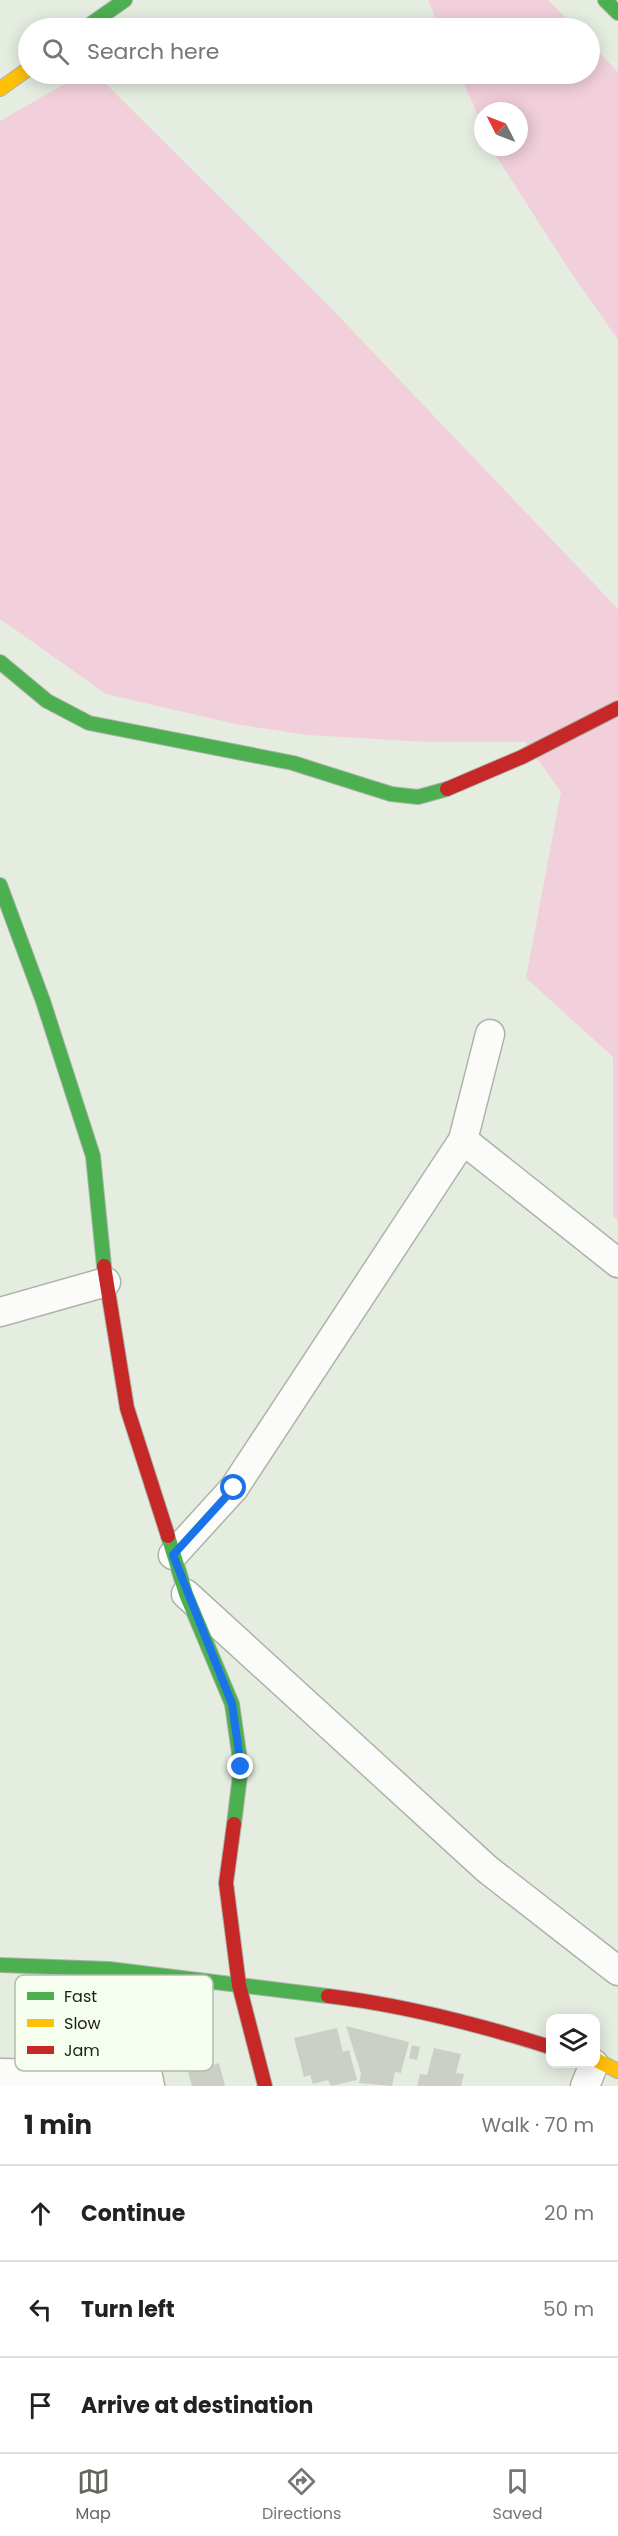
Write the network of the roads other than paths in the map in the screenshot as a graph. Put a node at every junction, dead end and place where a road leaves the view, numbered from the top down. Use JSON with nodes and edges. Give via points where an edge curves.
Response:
{"nodes":[{"id":1,"x":125,"y":0,"type":"edge"},
{"id":2,"x":605,"y":0,"type":"edge"},
{"id":3,"x":618,"y":13,"type":"edge"},
{"id":4,"x":99,"y":18,"type":"edge"},
{"id":5,"x":18,"y":76,"type":"edge"},
{"id":6,"x":0,"y":89,"type":"edge"},
{"id":7,"x":0,"y":662,"type":"edge"},
{"id":8,"x":618,"y":708,"type":"edge"},
{"id":9,"x":0,"y":885,"type":"edge"},
{"id":10,"x":490,"y":1034,"type":"dead end"},
{"id":11,"x":463,"y":1140,"type":"junction"},
{"id":12,"x":618,"y":1263,"type":"edge"},
{"id":13,"x":106,"y":1281,"type":"junction"},
{"id":14,"x":0,"y":1312,"type":"edge"},
{"id":15,"x":173,"y":1555,"type":"junction"},
{"id":16,"x":186,"y":1594,"type":"junction"},
{"id":17,"x":0,"y":1965,"type":"edge"},
{"id":18,"x":618,"y":1971,"type":"edge"},
{"id":19,"x":158,"y":1975,"type":"edge"},
{"id":20,"x":213,"y":1982,"type":"edge"},
{"id":21,"x":239,"y":1985,"type":"junction"},
{"id":22,"x":546,"y":2045,"type":"edge"},
{"id":23,"x":600,"y":2063,"type":"edge"},
{"id":24,"x":592,"y":2068,"type":"edge"},
{"id":25,"x":618,"y":2071,"type":"edge"},
{"id":26,"x":0,"y":2073,"type":"edge"},
{"id":27,"x":150,"y":2086,"type":"edge"},
{"id":28,"x":265,"y":2086,"type":"edge"},
{"id":29,"x":585,"y":2086,"type":"edge"}],
"edges":[{"from":1,"to":4,"type":"main road"},
{"from":2,"to":3,"type":"main road"},
{"from":5,"to":6,"type":"main road"},
{"from":7,"to":8,"type":"main road","via":[[47,701],[89,723],[293,764],[391,794],[418,797],[445,790],[522,757]]},
{"from":9,"to":13,"type":"main road","via":[[43,1001],[93,1156]]},
{"from":10,"to":11,"type":"street"},
{"from":11,"to":12,"type":"street"},
{"from":11,"to":15,"type":"street","via":[[234,1488]]},
{"from":13,"to":14,"type":"street"},
{"from":13,"to":15,"type":"main road","via":[[127,1408]]},
{"from":15,"to":16,"type":"main road"},
{"from":16,"to":18,"type":"street","via":[[487,1869]]},
{"from":16,"to":21,"type":"main road","via":[[232,1704],[241,1767],[226,1883]]},
{"from":17,"to":19,"type":"main road"},
{"from":20,"to":21,"type":"main road"},
{"from":21,"to":22,"type":"main road","via":[[373,2001],[474,2023]]},
{"from":21,"to":28,"type":"main road"},
{"from":23,"to":25,"type":"main road"},
{"from":24,"to":29,"type":"street"},
{"from":26,"to":27,"type":"street","via":[[148,2076]]}]}
